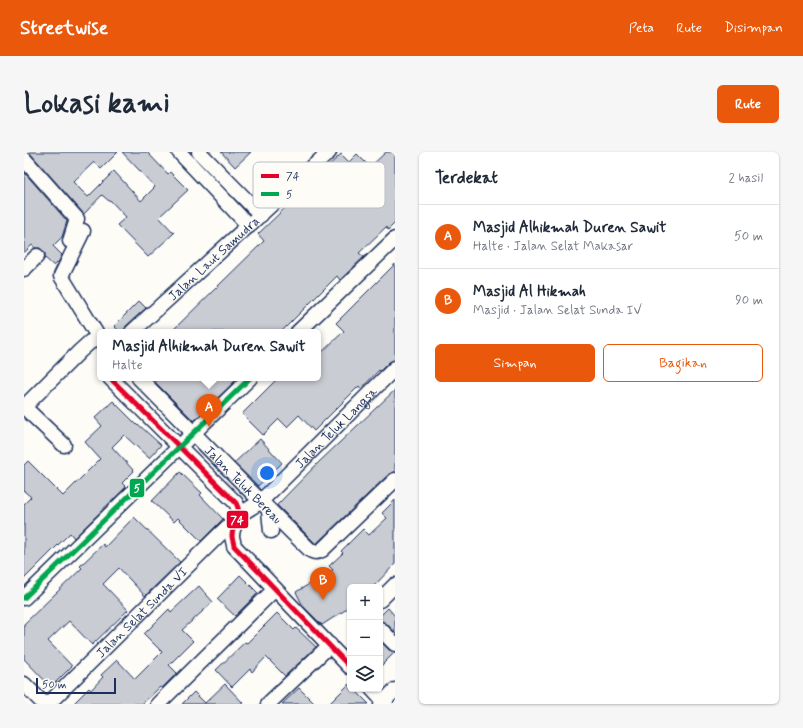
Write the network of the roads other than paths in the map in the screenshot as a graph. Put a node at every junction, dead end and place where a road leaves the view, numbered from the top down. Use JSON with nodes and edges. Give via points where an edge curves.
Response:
{"nodes":[{"id":1,"x":179,"y":152,"type":"edge"},
{"id":2,"x":329,"y":152,"type":"edge"},
{"id":3,"x":203,"y":156,"type":"edge"},
{"id":4,"x":24,"y":159,"type":"edge"},
{"id":5,"x":318,"y":162,"type":"edge"},
{"id":6,"x":197,"y":171,"type":"junction"},
{"id":7,"x":253,"y":207,"type":"edge"},
{"id":8,"x":254,"y":208,"type":"edge"},
{"id":9,"x":269,"y":208,"type":"edge"},
{"id":10,"x":261,"y":215,"type":"junction"},
{"id":11,"x":249,"y":226,"type":"junction"},
{"id":12,"x":83,"y":232,"type":"dead end"},
{"id":13,"x":395,"y":239,"type":"edge"},
{"id":14,"x":37,"y":256,"type":"dead end"},
{"id":15,"x":70,"y":256,"type":"junction"},
{"id":16,"x":24,"y":269,"type":"edge"},
{"id":17,"x":135,"y":329,"type":"edge"},
{"id":18,"x":301,"y":329,"type":"edge"},
{"id":19,"x":97,"y":335,"type":"edge"},
{"id":20,"x":97,"y":339,"type":"edge"},
{"id":21,"x":395,"y":368,"type":"edge"},
{"id":22,"x":113,"y":381,"type":"edge"},
{"id":23,"x":142,"y":381,"type":"edge"},
{"id":24,"x":247,"y":381,"type":"edge"},
{"id":25,"x":24,"y":407,"type":"edge"},
{"id":26,"x":193,"y":432,"type":"junction"},
{"id":27,"x":64,"y":445,"type":"dead end"},
{"id":28,"x":179,"y":446,"type":"junction"},
{"id":29,"x":395,"y":480,"type":"edge"},
{"id":30,"x":265,"y":507,"type":"junction"},
{"id":31,"x":238,"y":518,"type":"junction"},
{"id":32,"x":271,"y":531,"type":"dead end"},
{"id":33,"x":395,"y":585,"type":"edge"},
{"id":34,"x":275,"y":589,"type":"junction"},
{"id":35,"x":383,"y":597,"type":"edge"},
{"id":36,"x":24,"y":598,"type":"edge"},
{"id":37,"x":383,"y":632,"type":"edge"},
{"id":38,"x":395,"y":644,"type":"edge"},
{"id":39,"x":330,"y":645,"type":"junction"},
{"id":40,"x":347,"y":663,"type":"edge"},
{"id":41,"x":24,"y":684,"type":"edge"},
{"id":42,"x":395,"y":690,"type":"edge"},
{"id":43,"x":375,"y":692,"type":"edge"},
{"id":44,"x":384,"y":703,"type":"edge"},
{"id":45,"x":44,"y":704,"type":"edge"},
{"id":46,"x":48,"y":704,"type":"edge"},
{"id":47,"x":158,"y":704,"type":"edge"},
{"id":48,"x":268,"y":704,"type":"edge"}],
"edges":[{"from":1,"to":6,"type":"street"},
{"from":2,"to":5,"type":"street","name":"Jalan Laut Samudra"},
{"from":3,"to":6,"type":"street"},
{"from":3,"to":7,"type":"street"},
{"from":4,"to":15,"type":"street","via":[[77,219],[67,250]]},
{"from":6,"to":11,"type":"street"},
{"from":8,"to":10,"type":"street"},
{"from":9,"to":10,"type":"street","name":"Jalan Laut Samudra"},
{"from":10,"to":11,"type":"street","name":"Jalan Laut Samudra"},
{"from":11,"to":17,"type":"street","name":"Jalan Laut Samudra"},
{"from":12,"to":15,"type":"street"},
{"from":13,"to":18,"type":"street"},
{"from":14,"to":16,"type":"street"},
{"from":15,"to":19,"type":"street","via":[[61,274],[62,278]]},
{"from":20,"to":25,"type":"street","via":[[80,351]]},
{"from":21,"to":30,"type":"street","name":"Jalan Teluk Langsa"},
{"from":22,"to":28,"type":"street"},
{"from":23,"to":26,"type":"street","name":"Jalan Teluk Bereau"},
{"from":24,"to":26,"type":"street"},
{"from":25,"to":27,"type":"street"},
{"from":26,"to":28,"type":"street"},
{"from":26,"to":30,"type":"street","name":"Jalan Teluk Bereau"},
{"from":28,"to":31,"type":"street","via":[[236,503],[239,509]]},
{"from":28,"to":36,"type":"street"},
{"from":29,"to":30,"type":"street","name":"Jalan Teluk Bereau","via":[[317,552],[309,549]]},
{"from":30,"to":31,"type":"street","name":"Jalan Teluk Langsa"},
{"from":30,"to":32,"type":"street"},
{"from":31,"to":34,"type":"street","via":[[232,536],[234,546]]},
{"from":31,"to":46,"type":"street","name":"Jalan Selat Sunda VI"},
{"from":33,"to":35,"type":"street"},
{"from":34,"to":39,"type":"street"},
{"from":34,"to":47,"type":"street"},
{"from":37,"to":38,"type":"street"},
{"from":39,"to":40,"type":"street"},
{"from":39,"to":48,"type":"street"},
{"from":41,"to":45,"type":"street"},
{"from":42,"to":44,"type":"street"},
{"from":43,"to":44,"type":"street"}]}
